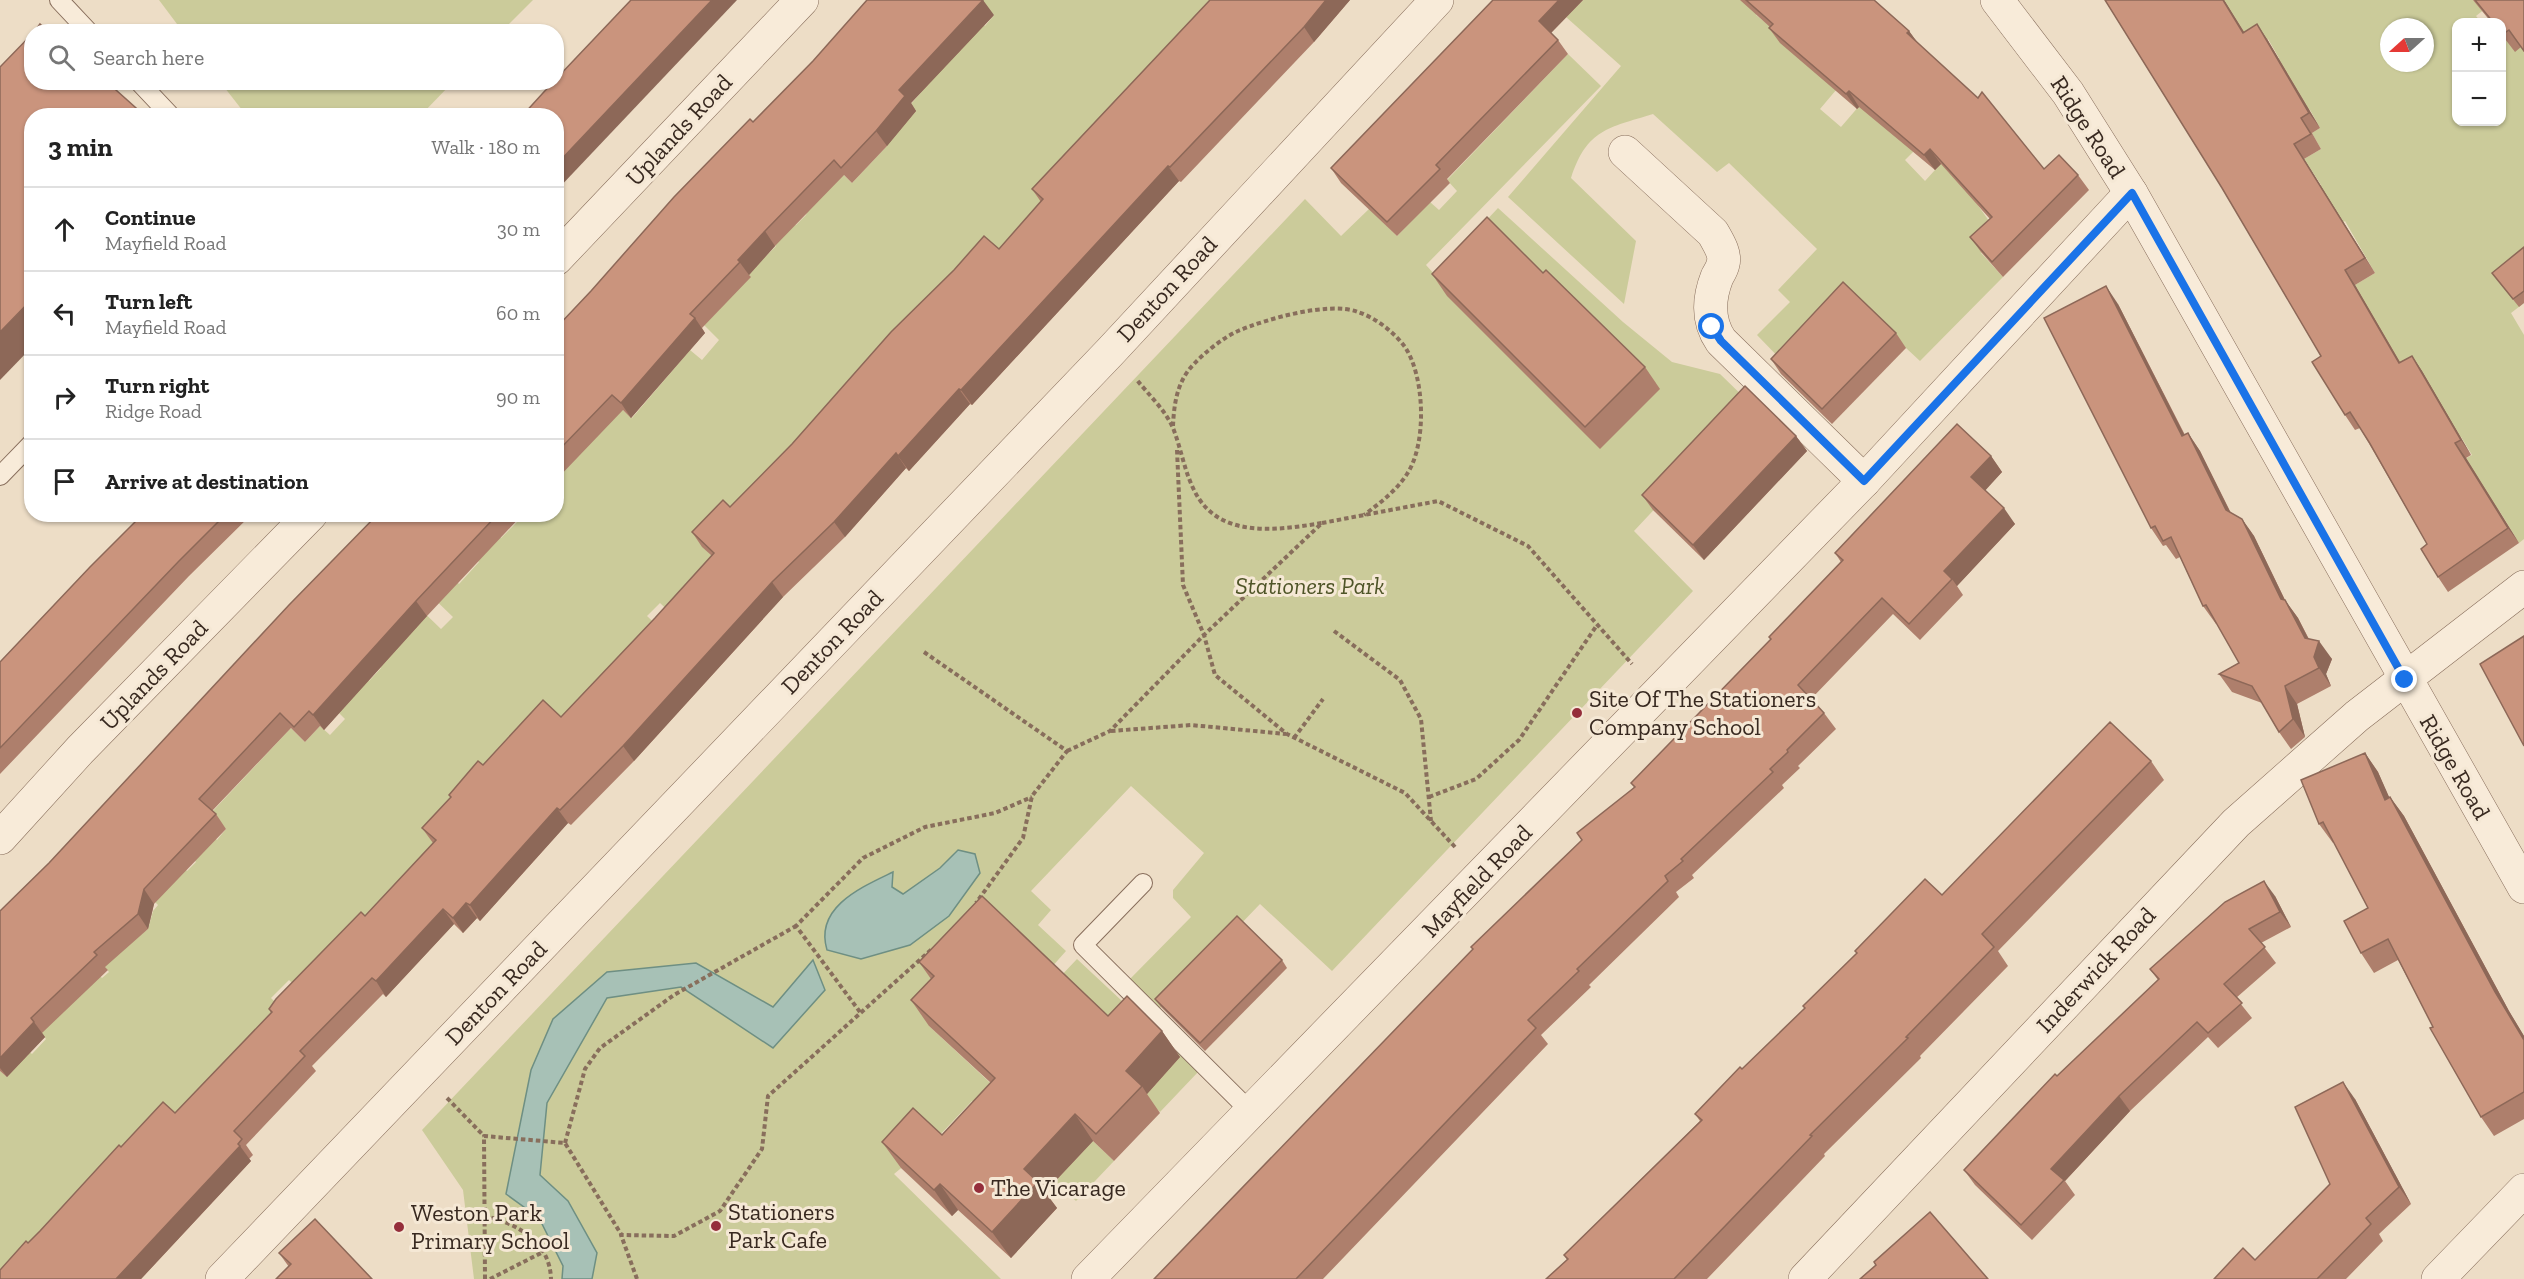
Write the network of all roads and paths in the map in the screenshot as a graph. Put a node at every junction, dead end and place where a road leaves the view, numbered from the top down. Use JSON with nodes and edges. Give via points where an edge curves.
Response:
{"nodes":[{"id":1,"x":59,"y":0,"type":"edge"},
{"id":2,"x":802,"y":0,"type":"edge"},
{"id":3,"x":1437,"y":0,"type":"edge"},
{"id":4,"x":1996,"y":0,"type":"edge"},
{"id":5,"x":82,"y":24,"type":"edge"},
{"id":6,"x":147,"y":90,"type":"edge"},
{"id":7,"x":163,"y":108,"type":"edge"},
{"id":8,"x":1625,"y":152,"type":"dead end"},
{"id":9,"x":2132,"y":193,"type":"junction"},
{"id":10,"x":564,"y":251,"type":"edge"},
{"id":11,"x":1110,"y":352,"type":"junction"},
{"id":12,"x":1173,"y":427,"type":"junction"},
{"id":13,"x":1177,"y":445,"type":"junction"},
{"id":14,"x":24,"y":451,"type":"edge"},
{"id":15,"x":0,"y":476,"type":"edge"},
{"id":16,"x":1864,"y":481,"type":"junction"},
{"id":17,"x":1364,"y":515,"type":"junction"},
{"id":18,"x":304,"y":522,"type":"edge"},
{"id":19,"x":1322,"y":523,"type":"junction"},
{"id":20,"x":2524,"y":587,"type":"edge"},
{"id":21,"x":1597,"y":625,"type":"junction"},
{"id":22,"x":1334,"y":631,"type":"dead end"},
{"id":23,"x":1204,"y":635,"type":"junction"},
{"id":24,"x":924,"y":652,"type":"dead end"},
{"id":25,"x":2405,"y":680,"type":"junction"},
{"id":26,"x":1659,"y":694,"type":"junction"},
{"id":27,"x":1323,"y":699,"type":"dead end"},
{"id":28,"x":1110,"y":731,"type":"junction"},
{"id":29,"x":1287,"y":734,"type":"junction"},
{"id":30,"x":1294,"y":738,"type":"junction"},
{"id":31,"x":1067,"y":751,"type":"junction"},
{"id":32,"x":1032,"y":796,"type":"junction"},
{"id":33,"x":1430,"y":796,"type":"junction"},
{"id":34,"x":1431,"y":822,"type":"junction"},
{"id":35,"x":0,"y":838,"type":"edge"},
{"id":36,"x":1482,"y":877,"type":"junction"},
{"id":37,"x":1143,"y":884,"type":"dead end"},
{"id":38,"x":2524,"y":887,"type":"edge"},
{"id":39,"x":972,"y":908,"type":"edge"},
{"id":40,"x":796,"y":926,"type":"junction"},
{"id":41,"x":941,"y":941,"type":"edge"},
{"id":42,"x":860,"y":1012,"type":"junction"},
{"id":43,"x":423,"y":1070,"type":"junction"},
{"id":44,"x":1251,"y":1112,"type":"junction"},
{"id":45,"x":484,"y":1136,"type":"junction"},
{"id":46,"x":565,"y":1143,"type":"junction"},
{"id":47,"x":2524,"y":1190,"type":"edge"},
{"id":48,"x":484,"y":1216,"type":"junction"},
{"id":49,"x":621,"y":1235,"type":"junction"},
{"id":50,"x":543,"y":1252,"type":"junction"},
{"id":51,"x":222,"y":1279,"type":"edge"},
{"id":52,"x":485,"y":1279,"type":"edge"},
{"id":53,"x":490,"y":1279,"type":"edge"},
{"id":54,"x":550,"y":1279,"type":"edge"},
{"id":55,"x":637,"y":1279,"type":"edge"},
{"id":56,"x":1088,"y":1279,"type":"edge"},
{"id":57,"x":1805,"y":1279,"type":"edge"},
{"id":58,"x":2438,"y":1279,"type":"edge"}],
"edges":[{"from":1,"to":5,"type":"lane"},
{"from":2,"to":10,"type":"street","name":"Uplands Road"},
{"from":3,"to":11,"type":"street","name":"Denton Road"},
{"from":4,"to":9,"type":"street","name":"Ridge Road","via":[[2068,93]]},
{"from":6,"to":7,"type":"lane"},
{"from":8,"to":16,"type":"street","via":[[1713,233],[1721,248],[1724,263],[1711,311],[1712,327],[1721,341]]},
{"from":9,"to":16,"type":"street","name":"Mayfield Road"},
{"from":9,"to":25,"type":"street","name":"Ridge Road"},
{"from":11,"to":12,"type":"path","via":[[1136,377]]},
{"from":11,"to":43,"type":"street","name":"Denton Road"},
{"from":12,"to":13,"type":"path"},
{"from":12,"to":17,"type":"path","via":[[1174,398],[1193,364],[1237,332],[1301,312],[1357,311],[1385,326],[1405,348],[1417,378],[1421,407],[1419,444],[1408,474],[1388,497]]},
{"from":13,"to":19,"type":"path","via":[[1195,492],[1210,512],[1252,530],[1273,531]]},
{"from":13,"to":23,"type":"path","via":[[1183,585]]},
{"from":14,"to":15,"type":"lane"},
{"from":16,"to":26,"type":"street","name":"Mayfield Road"},
{"from":17,"to":19,"type":"path"},
{"from":17,"to":21,"type":"path","via":[[1438,501],[1528,546]]},
{"from":18,"to":35,"type":"street","name":"Uplands Road","via":[[80,750]]},
{"from":19,"to":23,"type":"path"},
{"from":20,"to":25,"type":"street","name":"Inderwick Road"},
{"from":21,"to":26,"type":"path"},
{"from":21,"to":33,"type":"path","via":[[1519,740],[1476,779]]},
{"from":22,"to":33,"type":"path","via":[[1400,680],[1421,719]]},
{"from":23,"to":28,"type":"path"},
{"from":23,"to":29,"type":"path","via":[[1215,675]]},
{"from":24,"to":31,"type":"path"},
{"from":25,"to":38,"type":"street","name":"Ridge Road"},
{"from":25,"to":57,"type":"street","name":"Inderwick Road","via":[[2357,716],[2236,823]]},
{"from":26,"to":36,"type":"street","name":"Mayfield Road"},
{"from":27,"to":30,"type":"path"},
{"from":28,"to":29,"type":"path","via":[[1191,725]]},
{"from":28,"to":31,"type":"path"},
{"from":29,"to":30,"type":"path"},
{"from":30,"to":34,"type":"path","via":[[1405,792]]},
{"from":31,"to":32,"type":"path"},
{"from":32,"to":39,"type":"path","via":[[1023,838]]},
{"from":32,"to":40,"type":"path","via":[[995,813],[925,827],[863,858]]},
{"from":33,"to":34,"type":"path"},
{"from":34,"to":36,"type":"path"},
{"from":36,"to":44,"type":"street","name":"Mayfield Road"},
{"from":37,"to":44,"type":"lane","via":[[1083,945]]},
{"from":40,"to":42,"type":"path"},
{"from":40,"to":46,"type":"path","via":[[674,995],[594,1055],[585,1069]]},
{"from":41,"to":42,"type":"path"},
{"from":42,"to":49,"type":"path","via":[[768,1096],[762,1149],[720,1211],[674,1236]]},
{"from":43,"to":45,"type":"path"},
{"from":43,"to":51,"type":"street","name":"Denton Road"},
{"from":44,"to":56,"type":"street","name":"Mayfield Road"},
{"from":45,"to":46,"type":"path"},
{"from":45,"to":48,"type":"path"},
{"from":46,"to":49,"type":"path"},
{"from":47,"to":58,"type":"street"},
{"from":48,"to":50,"type":"path","via":[[507,1221],[528,1233]]},
{"from":48,"to":52,"type":"path"},
{"from":49,"to":55,"type":"path"},
{"from":50,"to":53,"type":"path"},
{"from":50,"to":54,"type":"path"}]}
